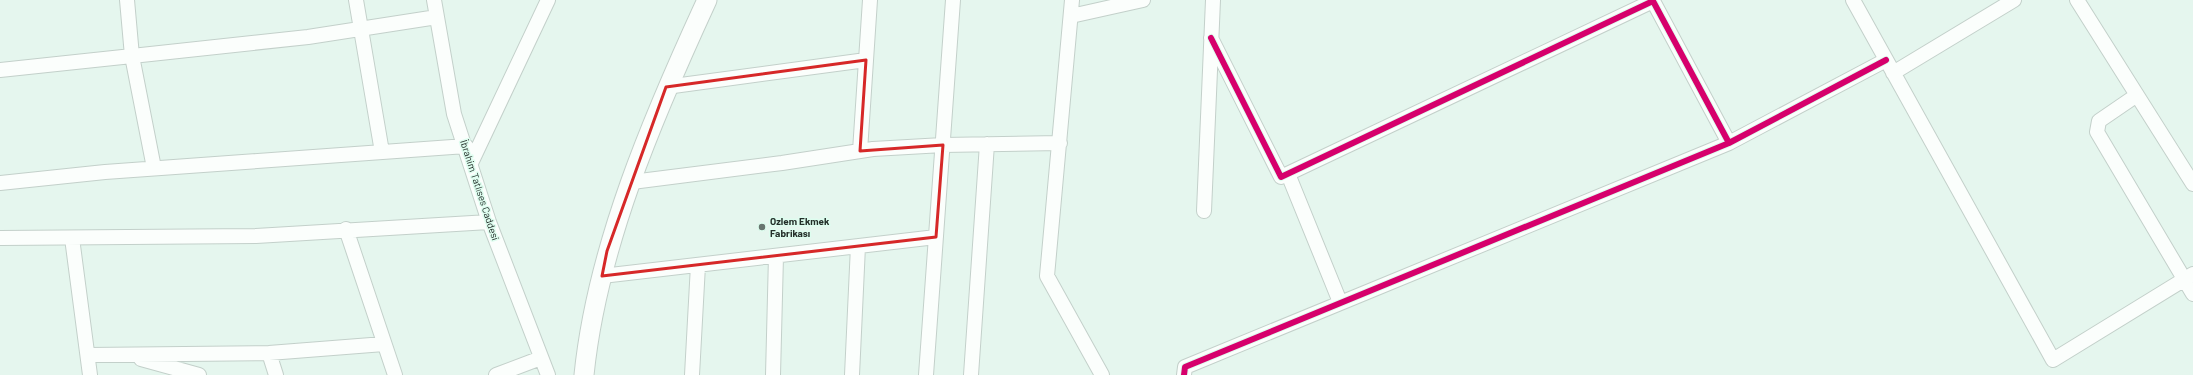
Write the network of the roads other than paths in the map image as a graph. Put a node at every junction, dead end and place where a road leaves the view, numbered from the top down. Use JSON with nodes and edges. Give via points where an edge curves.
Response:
{"nodes":[{"id":1,"x":127,"y":0,"type":"edge"},
{"id":2,"x":356,"y":0,"type":"edge"},
{"id":3,"x":434,"y":0,"type":"edge"},
{"id":4,"x":548,"y":0,"type":"edge"},
{"id":5,"x":707,"y":0,"type":"edge"},
{"id":6,"x":870,"y":0,"type":"edge"},
{"id":7,"x":953,"y":0,"type":"edge"},
{"id":8,"x":1072,"y":0,"type":"edge"},
{"id":9,"x":1143,"y":0,"type":"edge"},
{"id":10,"x":1213,"y":0,"type":"edge"},
{"id":11,"x":1652,"y":0,"type":"edge"},
{"id":12,"x":1853,"y":0,"type":"edge"},
{"id":13,"x":2014,"y":0,"type":"edge"},
{"id":14,"x":2077,"y":0,"type":"edge"},
{"id":15,"x":1071,"y":16,"type":"junction"},
{"id":16,"x":437,"y":17,"type":"junction"},
{"id":17,"x":362,"y":28,"type":"junction"},
{"id":18,"x":1211,"y":38,"type":"junction"},
{"id":19,"x":132,"y":56,"type":"junction"},
{"id":20,"x":866,"y":60,"type":"junction"},
{"id":21,"x":1886,"y":60,"type":"junction"},
{"id":22,"x":0,"y":70,"type":"edge"},
{"id":23,"x":1893,"y":73,"type":"junction"},
{"id":24,"x":666,"y":87,"type":"junction"},
{"id":25,"x":2137,"y":95,"type":"junction"},
{"id":26,"x":1060,"y":143,"type":"junction"},
{"id":27,"x":1729,"y":143,"type":"junction"},
{"id":28,"x":987,"y":144,"type":"junction"},
{"id":29,"x":943,"y":145,"type":"junction"},
{"id":30,"x":466,"y":146,"type":"junction"},
{"id":31,"x":860,"y":150,"type":"junction"},
{"id":32,"x":382,"y":152,"type":"junction"},
{"id":33,"x":470,"y":163,"type":"junction"},
{"id":34,"x":154,"y":168,"type":"junction"},
{"id":35,"x":1288,"y":174,"type":"junction"},
{"id":36,"x":632,"y":182,"type":"junction"},
{"id":37,"x":0,"y":183,"type":"edge"},
{"id":38,"x":2193,"y":184,"type":"edge"},
{"id":39,"x":1204,"y":211,"type":"dead end"},
{"id":40,"x":489,"y":222,"type":"junction"},
{"id":41,"x":346,"y":229,"type":"junction"},
{"id":42,"x":936,"y":237,"type":"junction"},
{"id":43,"x":0,"y":238,"type":"edge"},
{"id":44,"x":72,"y":238,"type":"junction"},
{"id":45,"x":858,"y":246,"type":"junction"},
{"id":46,"x":776,"y":256,"type":"junction"},
{"id":47,"x":698,"y":265,"type":"junction"},
{"id":48,"x":602,"y":276,"type":"junction"},
{"id":49,"x":2188,"y":277,"type":"edge"},
{"id":50,"x":2193,"y":294,"type":"edge"},
{"id":51,"x":1340,"y":302,"type":"junction"},
{"id":52,"x":384,"y":344,"type":"junction"},
{"id":53,"x":269,"y":353,"type":"junction"},
{"id":54,"x":127,"y":354,"type":"junction"},
{"id":55,"x":88,"y":355,"type":"junction"},
{"id":56,"x":541,"y":358,"type":"junction"},
{"id":57,"x":90,"y":375,"type":"edge"},
{"id":58,"x":199,"y":375,"type":"edge"},
{"id":59,"x":276,"y":375,"type":"edge"},
{"id":60,"x":395,"y":375,"type":"edge"},
{"id":61,"x":496,"y":375,"type":"edge"},
{"id":62,"x":548,"y":375,"type":"edge"},
{"id":63,"x":584,"y":375,"type":"edge"},
{"id":64,"x":692,"y":375,"type":"edge"},
{"id":65,"x":773,"y":375,"type":"edge"},
{"id":66,"x":852,"y":375,"type":"edge"},
{"id":67,"x":926,"y":375,"type":"edge"},
{"id":68,"x":971,"y":375,"type":"edge"},
{"id":69,"x":1102,"y":375,"type":"edge"},
{"id":70,"x":1184,"y":375,"type":"edge"}],
"edges":[{"from":1,"to":19,"type":"street"},
{"from":2,"to":17,"type":"street"},
{"from":3,"to":16,"type":"street","name":"İbrahim Tatlıses Caddesi"},
{"from":4,"to":33,"type":"street"},
{"from":5,"to":24,"type":"main road"},
{"from":6,"to":20,"type":"street"},
{"from":7,"to":29,"type":"street"},
{"from":8,"to":15,"type":"street"},
{"from":9,"to":15,"type":"street"},
{"from":10,"to":18,"type":"street"},
{"from":11,"to":27,"type":"street"},
{"from":11,"to":35,"type":"street"},
{"from":12,"to":21,"type":"street"},
{"from":13,"to":23,"type":"street"},
{"from":14,"to":25,"type":"street"},
{"from":15,"to":26,"type":"street"},
{"from":16,"to":17,"type":"street"},
{"from":16,"to":30,"type":"street","name":"İbrahim Tatlıses Caddesi","via":[[454,114]]},
{"from":17,"to":19,"type":"street","via":[[308,37]]},
{"from":17,"to":32,"type":"street"},
{"from":18,"to":35,"type":"street","via":[[1281,177]]},
{"from":18,"to":39,"type":"street"},
{"from":19,"to":22,"type":"street"},
{"from":19,"to":34,"type":"street"},
{"from":20,"to":24,"type":"street"},
{"from":20,"to":31,"type":"street"},
{"from":21,"to":23,"type":"street"},
{"from":21,"to":27,"type":"street"},
{"from":23,"to":49,"type":"street","via":[[2053,360]]},
{"from":24,"to":36,"type":"main road"},
{"from":25,"to":38,"type":"street"},
{"from":25,"to":49,"type":"street","via":[[2099,121],[2097,132]]},
{"from":26,"to":28,"type":"street"},
{"from":26,"to":69,"type":"street","via":[[1047,276]]},
{"from":27,"to":51,"type":"street"},
{"from":28,"to":29,"type":"street"},
{"from":28,"to":68,"type":"street"},
{"from":29,"to":31,"type":"street"},
{"from":29,"to":42,"type":"street"},
{"from":30,"to":32,"type":"street"},
{"from":30,"to":33,"type":"street","name":"İbrahim Tatlıses Caddesi"},
{"from":31,"to":36,"type":"street","via":[[782,163]]},
{"from":32,"to":34,"type":"street"},
{"from":33,"to":40,"type":"street","name":"İbrahim Tatlıses Caddesi"},
{"from":34,"to":37,"type":"street"},
{"from":35,"to":51,"type":"street"},
{"from":36,"to":48,"type":"main road","via":[[607,251]]},
{"from":40,"to":41,"type":"street"},
{"from":40,"to":56,"type":"street","name":"İbrahim Tatlıses Caddesi"},
{"from":41,"to":44,"type":"street","via":[[256,236]]},
{"from":41,"to":52,"type":"street"},
{"from":42,"to":45,"type":"street"},
{"from":42,"to":67,"type":"street"},
{"from":43,"to":44,"type":"street"},
{"from":44,"to":55,"type":"street"},
{"from":45,"to":46,"type":"street"},
{"from":45,"to":66,"type":"street"},
{"from":46,"to":47,"type":"street"},
{"from":46,"to":65,"type":"street"},
{"from":47,"to":48,"type":"street"},
{"from":47,"to":64,"type":"street"},
{"from":48,"to":63,"type":"main road"},
{"from":49,"to":50,"type":"street"},
{"from":51,"to":70,"type":"street","via":[[1185,367]]},
{"from":52,"to":53,"type":"street"},
{"from":52,"to":60,"type":"street"},
{"from":53,"to":54,"type":"street"},
{"from":53,"to":59,"type":"street"},
{"from":54,"to":55,"type":"street"},
{"from":54,"to":58,"type":"street"},
{"from":55,"to":57,"type":"street"},
{"from":56,"to":61,"type":"street"},
{"from":56,"to":62,"type":"street","name":"İbrahim Tatlıses Caddesi"}]}
